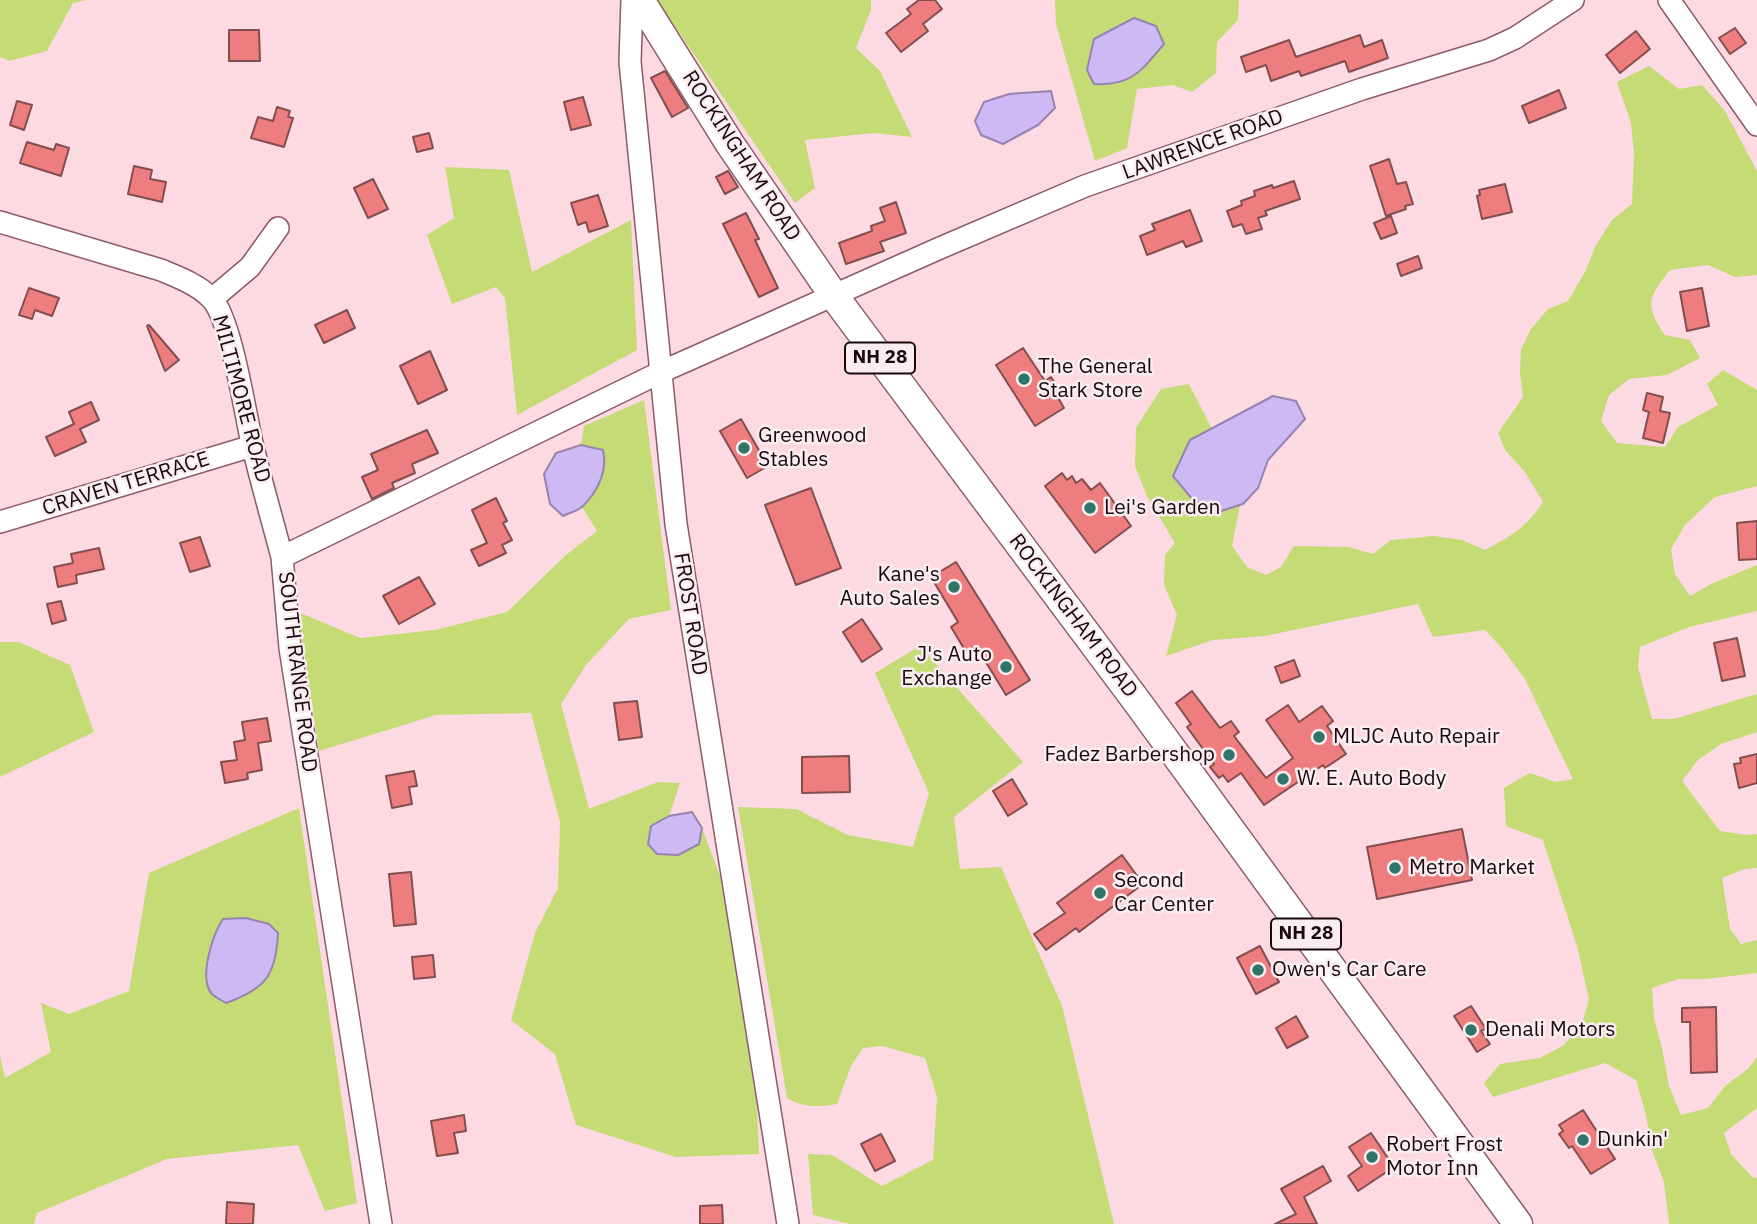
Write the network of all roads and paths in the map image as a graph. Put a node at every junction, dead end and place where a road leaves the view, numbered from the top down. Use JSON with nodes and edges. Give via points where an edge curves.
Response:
{"nodes":[{"id":1,"x":632,"y":0,"type":"edge"},
{"id":2,"x":640,"y":0,"type":"edge"},
{"id":3,"x":1573,"y":0,"type":"edge"},
{"id":4,"x":1669,"y":0,"type":"edge"},
{"id":5,"x":1757,"y":125,"type":"edge"},
{"id":6,"x":0,"y":222,"type":"edge"},
{"id":7,"x":278,"y":228,"type":"dead end"},
{"id":8,"x":834,"y":296,"type":"junction"},
{"id":9,"x":212,"y":299,"type":"junction"},
{"id":10,"x":661,"y":372,"type":"junction"},
{"id":11,"x":253,"y":446,"type":"junction"},
{"id":12,"x":0,"y":522,"type":"edge"},
{"id":13,"x":282,"y":557,"type":"junction"},
{"id":14,"x":381,"y":1224,"type":"edge"},
{"id":15,"x":788,"y":1224,"type":"edge"},
{"id":16,"x":1518,"y":1224,"type":"edge"}],
"edges":[{"from":1,"to":10,"type":"street","name":"FROST ROAD","via":[[630,62]]},
{"from":2,"to":8,"type":"main road","name":"ROCKINGHAM ROAD","number":"NH 28","via":[[730,144]]},
{"from":3,"to":8,"type":"street","name":"LAWRENCE ROAD","via":[[1489,50],[1362,89],[1085,186]]},
{"from":4,"to":5,"type":"street"},
{"from":6,"to":9,"type":"street","name":"MILTIMORE ROAD","via":[[161,270]]},
{"from":7,"to":9,"type":"street","via":[[250,267]]},
{"from":8,"to":10,"type":"street","name":"SOUTH RANGE ROAD"},
{"from":8,"to":16,"type":"main road","name":"ROCKINGHAM ROAD","number":"NH 28"},
{"from":9,"to":11,"type":"street","name":"MILTIMORE ROAD","via":[[229,340]]},
{"from":10,"to":13,"type":"street","name":"SOUTH RANGE ROAD"},
{"from":10,"to":15,"type":"street","name":"FROST ROAD","via":[[676,524]]},
{"from":11,"to":12,"type":"street","name":"CRAVEN TERRACE"},
{"from":11,"to":13,"type":"street","name":"MILTIMORE ROAD"},
{"from":13,"to":14,"type":"street","name":"SOUTH RANGE ROAD","via":[[290,648]]}]}
